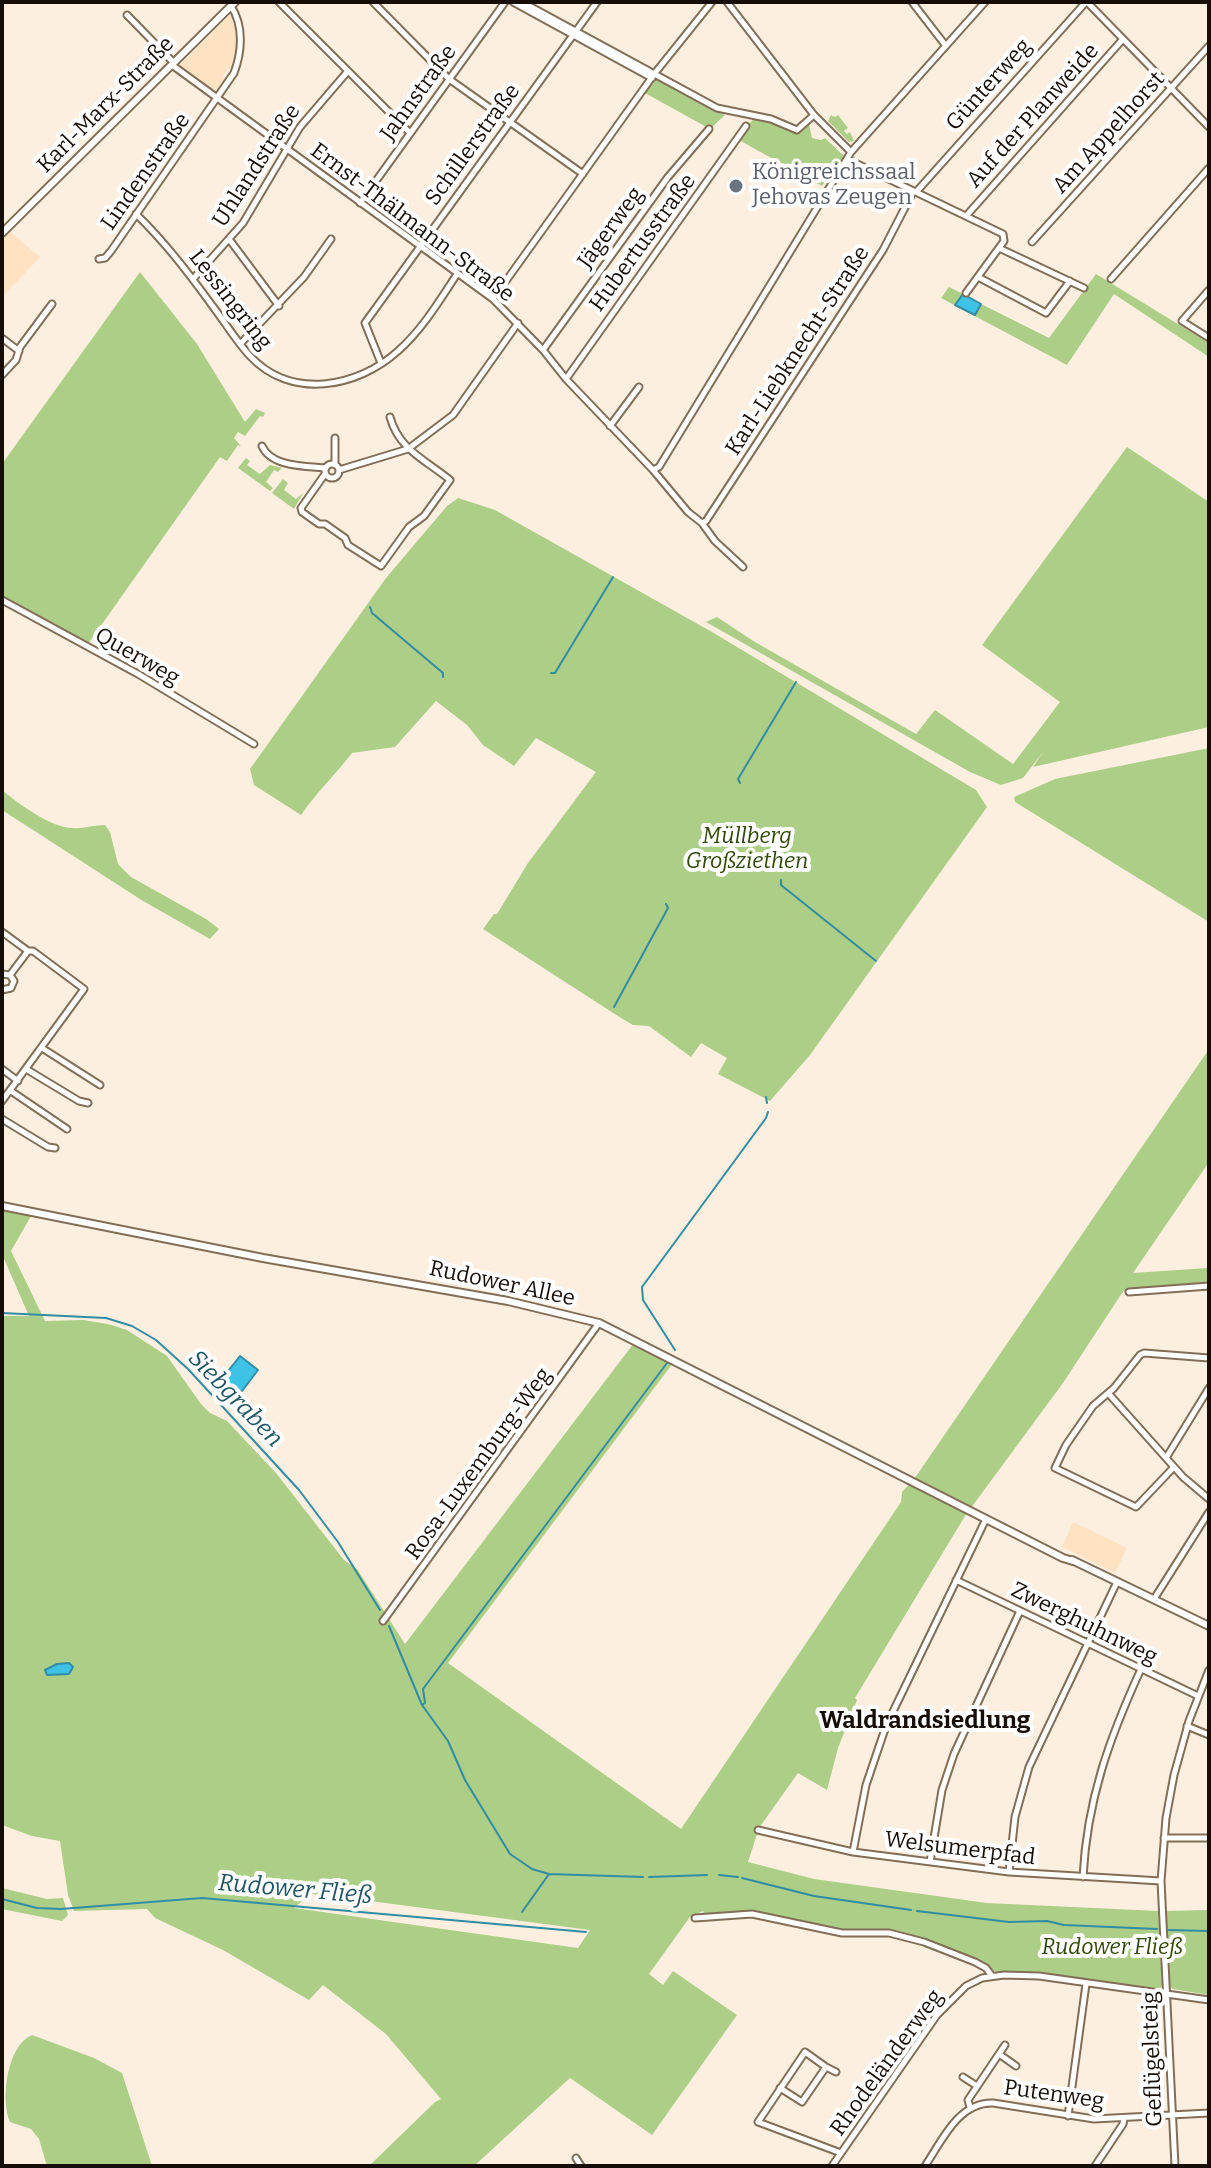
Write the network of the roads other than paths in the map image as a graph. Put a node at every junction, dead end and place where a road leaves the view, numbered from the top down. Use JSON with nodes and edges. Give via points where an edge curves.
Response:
{"nodes":[{"id":1,"x":279,"y":2,"type":"edge"},
{"id":2,"x":373,"y":2,"type":"edge"},
{"id":3,"x":505,"y":2,"type":"edge"},
{"id":4,"x":513,"y":2,"type":"edge"},
{"id":5,"x":522,"y":2,"type":"edge"},
{"id":6,"x":597,"y":2,"type":"edge"},
{"id":7,"x":712,"y":2,"type":"edge"},
{"id":8,"x":727,"y":2,"type":"edge"},
{"id":9,"x":912,"y":2,"type":"edge"},
{"id":10,"x":985,"y":2,"type":"edge"},
{"id":11,"x":1086,"y":2,"type":"edge"},
{"id":12,"x":233,"y":4,"type":"edge"},
{"id":13,"x":127,"y":15,"type":"dead end"},
{"id":14,"x":575,"y":32,"type":"junction"},
{"id":15,"x":1123,"y":39,"type":"junction"},
{"id":16,"x":946,"y":46,"type":"junction"},
{"id":17,"x":1209,"y":46,"type":"edge"},
{"id":18,"x":172,"y":62,"type":"junction"},
{"id":19,"x":348,"y":71,"type":"junction"},
{"id":20,"x":654,"y":76,"type":"junction"},
{"id":21,"x":449,"y":79,"type":"junction"},
{"id":22,"x":1171,"y":88,"type":"junction"},
{"id":23,"x":217,"y":100,"type":"junction"},
{"id":24,"x":814,"y":115,"type":"junction"},
{"id":25,"x":509,"y":122,"type":"junction"},
{"id":26,"x":746,"y":126,"type":"dead end"},
{"id":27,"x":1209,"y":127,"type":"edge"},
{"id":28,"x":709,"y":129,"type":"dead end"},
{"id":29,"x":410,"y":133,"type":"junction"},
{"id":30,"x":287,"y":149,"type":"junction"},
{"id":31,"x":849,"y":157,"type":"junction"},
{"id":32,"x":1209,"y":168,"type":"edge"},
{"id":33,"x":583,"y":174,"type":"junction"},
{"id":34,"x":915,"y":191,"type":"junction"},
{"id":35,"x":360,"y":203,"type":"junction"},
{"id":36,"x":136,"y":214,"type":"junction"},
{"id":37,"x":967,"y":215,"type":"dead end"},
{"id":38,"x":2,"y":233,"type":"edge"},
{"id":39,"x":229,"y":239,"type":"junction"},
{"id":40,"x":331,"y":239,"type":"dead end"},
{"id":41,"x":1032,"y":242,"type":"dead end"},
{"id":42,"x":420,"y":247,"type":"junction"},
{"id":43,"x":999,"y":248,"type":"junction"},
{"id":44,"x":99,"y":259,"type":"dead end"},
{"id":45,"x":457,"y":274,"type":"junction"},
{"id":46,"x":978,"y":277,"type":"junction"},
{"id":47,"x":193,"y":279,"type":"junction"},
{"id":48,"x":1111,"y":279,"type":"dead end"},
{"id":49,"x":1070,"y":281,"type":"junction"},
{"id":50,"x":1084,"y":288,"type":"dead end"},
{"id":51,"x":1209,"y":290,"type":"edge"},
{"id":52,"x":966,"y":293,"type":"dead end"},
{"id":53,"x":493,"y":299,"type":"junction"},
{"id":54,"x":52,"y":304,"type":"dead end"},
{"id":55,"x":279,"y":306,"type":"junction"},
{"id":56,"x":518,"y":323,"type":"junction"},
{"id":57,"x":2,"y":338,"type":"edge"},
{"id":58,"x":1209,"y":338,"type":"edge"},
{"id":59,"x":240,"y":343,"type":"junction"},
{"id":60,"x":543,"y":350,"type":"junction"},
{"id":61,"x":19,"y":351,"type":"junction"},
{"id":62,"x":381,"y":363,"type":"junction"},
{"id":63,"x":2,"y":375,"type":"edge"},
{"id":64,"x":566,"y":379,"type":"junction"},
{"id":65,"x":639,"y":387,"type":"dead end"},
{"id":66,"x":390,"y":417,"type":"dead end"},
{"id":67,"x":610,"y":426,"type":"junction"},
{"id":68,"x":335,"y":438,"type":"dead end"},
{"id":69,"x":262,"y":446,"type":"dead end"},
{"id":70,"x":408,"y":449,"type":"junction"},
{"id":71,"x":337,"y":468,"type":"junction"},
{"id":72,"x":653,"y":470,"type":"junction"},
{"id":73,"x":326,"y":471,"type":"junction"},
{"id":74,"x":702,"y":523,"type":"junction"},
{"id":75,"x":743,"y":567,"type":"dead end"},
{"id":76,"x":2,"y":600,"type":"edge"},
{"id":77,"x":254,"y":744,"type":"dead end"},
{"id":78,"x":2,"y":932,"type":"edge"},
{"id":79,"x":28,"y":951,"type":"junction"},
{"id":80,"x":2,"y":974,"type":"edge"},
{"id":81,"x":10,"y":975,"type":"junction"},
{"id":82,"x":2,"y":990,"type":"edge"},
{"id":83,"x":42,"y":1048,"type":"junction"},
{"id":84,"x":2,"y":1069,"type":"edge"},
{"id":85,"x":26,"y":1069,"type":"junction"},
{"id":86,"x":18,"y":1081,"type":"junction"},
{"id":87,"x":100,"y":1085,"type":"dead end"},
{"id":88,"x":11,"y":1091,"type":"junction"},
{"id":89,"x":2,"y":1101,"type":"edge"},
{"id":90,"x":88,"y":1103,"type":"dead end"},
{"id":91,"x":2,"y":1119,"type":"edge"},
{"id":92,"x":67,"y":1129,"type":"dead end"},
{"id":93,"x":55,"y":1148,"type":"dead end"},
{"id":94,"x":2,"y":1206,"type":"edge"},
{"id":95,"x":1209,"y":1286,"type":"edge"},
{"id":96,"x":1129,"y":1292,"type":"dead end"},
{"id":97,"x":599,"y":1323,"type":"junction"},
{"id":98,"x":1209,"y":1358,"type":"edge"},
{"id":99,"x":1209,"y":1388,"type":"edge"},
{"id":100,"x":1108,"y":1393,"type":"junction"},
{"id":101,"x":1166,"y":1458,"type":"junction"},
{"id":102,"x":1174,"y":1467,"type":"junction"},
{"id":103,"x":1209,"y":1499,"type":"edge"},
{"id":104,"x":1209,"y":1512,"type":"edge"},
{"id":105,"x":986,"y":1519,"type":"junction"},
{"id":106,"x":956,"y":1580,"type":"junction"},
{"id":107,"x":1117,"y":1582,"type":"junction"},
{"id":108,"x":1154,"y":1599,"type":"junction"},
{"id":109,"x":1020,"y":1611,"type":"junction"},
{"id":110,"x":383,"y":1621,"type":"dead end"},
{"id":111,"x":1209,"y":1626,"type":"edge"},
{"id":112,"x":1087,"y":1643,"type":"junction"},
{"id":113,"x":1141,"y":1669,"type":"junction"},
{"id":114,"x":1209,"y":1670,"type":"edge"},
{"id":115,"x":1198,"y":1696,"type":"junction"},
{"id":116,"x":1187,"y":1726,"type":"junction"},
{"id":117,"x":1209,"y":1735,"type":"edge"},
{"id":118,"x":758,"y":1830,"type":"dead end"},
{"id":119,"x":1164,"y":1838,"type":"junction"},
{"id":120,"x":1209,"y":1838,"type":"edge"},
{"id":121,"x":853,"y":1852,"type":"junction"},
{"id":122,"x":930,"y":1862,"type":"junction"},
{"id":123,"x":1009,"y":1872,"type":"junction"},
{"id":124,"x":1083,"y":1877,"type":"junction"},
{"id":125,"x":1161,"y":1881,"type":"junction"},
{"id":126,"x":695,"y":1918,"type":"dead end"},
{"id":127,"x":992,"y":1976,"type":"junction"},
{"id":128,"x":1086,"y":1984,"type":"junction"},
{"id":129,"x":1166,"y":1994,"type":"junction"},
{"id":130,"x":1209,"y":2000,"type":"edge"},
{"id":131,"x":1005,"y":2045,"type":"dead end"},
{"id":132,"x":999,"y":2054,"type":"junction"},
{"id":133,"x":1016,"y":2066,"type":"dead end"},
{"id":134,"x":826,"y":2067,"type":"junction"},
{"id":135,"x":836,"y":2072,"type":"dead end"},
{"id":136,"x":963,"y":2077,"type":"dead end"},
{"id":137,"x":977,"y":2086,"type":"junction"},
{"id":138,"x":780,"y":2088,"type":"junction"},
{"id":139,"x":970,"y":2107,"type":"junction"},
{"id":140,"x":1209,"y":2113,"type":"edge"},
{"id":141,"x":1068,"y":2116,"type":"junction"},
{"id":142,"x":1171,"y":2116,"type":"junction"},
{"id":143,"x":1124,"y":2119,"type":"junction"},
{"id":144,"x":841,"y":2153,"type":"junction"},
{"id":145,"x":576,"y":2158,"type":"dead end"},
{"id":146,"x":581,"y":2166,"type":"edge"},
{"id":147,"x":832,"y":2166,"type":"edge"},
{"id":148,"x":925,"y":2166,"type":"edge"},
{"id":149,"x":1095,"y":2166,"type":"edge"},
{"id":150,"x":1175,"y":2166,"type":"edge"}],
"edges":[{"from":1,"to":19,"type":"street"},
{"from":2,"to":21,"type":"street"},
{"from":3,"to":21,"type":"street","name":"Jahnstraße"},
{"from":4,"to":14,"type":"street"},
{"from":5,"to":14,"type":"street"},
{"from":6,"to":14,"type":"street","name":"Schillerstraße"},
{"from":7,"to":20,"type":"street"},
{"from":8,"to":24,"type":"street"},
{"from":9,"to":16,"type":"street"},
{"from":10,"to":16,"type":"street"},
{"from":11,"to":15,"type":"street"},
{"from":11,"to":34,"type":"street","name":"Günterweg"},
{"from":12,"to":18,"type":"street","name":"Karl-Marx-Straße"},
{"from":12,"to":23,"type":"street","name":"Lindenstraße","via":[[239,59]]},
{"from":13,"to":18,"type":"street","name":"Karl-Marx-Straße"},
{"from":14,"to":20,"type":"street"},
{"from":14,"to":25,"type":"street","name":"Schillerstraße"},
{"from":15,"to":22,"type":"street"},
{"from":15,"to":37,"type":"street","name":"Auf der Planweide"},
{"from":16,"to":31,"type":"street"},
{"from":17,"to":22,"type":"street","name":"Am Appelhorst"},
{"from":18,"to":23,"type":"street","name":"Ernst-Thälmann-Straße"},
{"from":18,"to":38,"type":"street","name":"Karl-Marx-Straße"},
{"from":19,"to":29,"type":"street"},
{"from":19,"to":30,"type":"street","name":"Uhlandstraße","via":[[310,113]]},
{"from":20,"to":24,"type":"street","via":[[717,108],[771,119],[791,129],[801,128]]},
{"from":20,"to":33,"type":"street"},
{"from":21,"to":25,"type":"street"},
{"from":21,"to":29,"type":"street","name":"Jahnstraße"},
{"from":22,"to":27,"type":"street"},
{"from":22,"to":41,"type":"street","name":"Am Appelhorst"},
{"from":23,"to":30,"type":"street","name":"Ernst-Thälmann-Straße"},
{"from":23,"to":36,"type":"street","name":"Lindenstraße"},
{"from":24,"to":31,"type":"street"},
{"from":25,"to":33,"type":"street"},
{"from":25,"to":42,"type":"street","name":"Schillerstraße"},
{"from":26,"to":64,"type":"street","name":"Hubertusstraße"},
{"from":28,"to":60,"type":"street","name":"Jägerweg"},
{"from":29,"to":35,"type":"street","name":"Jahnstraße"},
{"from":30,"to":35,"type":"street","name":"Ernst-Thälmann-Straße"},
{"from":30,"to":39,"type":"street","name":"Uhlandstraße"},
{"from":31,"to":34,"type":"street"},
{"from":31,"to":72,"type":"street"},
{"from":32,"to":48,"type":"street"},
{"from":33,"to":53,"type":"street"},
{"from":34,"to":43,"type":"street","via":[[1000,232],[1004,241]]},
{"from":34,"to":74,"type":"street","name":"Karl-Liebknecht-Straße","via":[[877,260]]},
{"from":35,"to":42,"type":"street","name":"Ernst-Thälmann-Straße"},
{"from":36,"to":44,"type":"street","name":"Lindenstraße"},
{"from":36,"to":47,"type":"street","name":"Lessingring"},
{"from":39,"to":47,"type":"street","name":"Uhlandstraße"},
{"from":39,"to":55,"type":"street"},
{"from":40,"to":55,"type":"street"},
{"from":42,"to":45,"type":"street","name":"Ernst-Thälmann-Straße"},
{"from":42,"to":62,"type":"street","name":"Schillerstraße","via":[[365,323]]},
{"from":43,"to":46,"type":"street"},
{"from":43,"to":49,"type":"street"},
{"from":45,"to":53,"type":"street","name":"Ernst-Thälmann-Straße"},
{"from":45,"to":62,"type":"street","name":"Lessingring","via":[[418,331]]},
{"from":46,"to":49,"type":"street","via":[[1046,313]]},
{"from":46,"to":52,"type":"street"},
{"from":47,"to":59,"type":"street","name":"Lessingring"},
{"from":49,"to":50,"type":"street"},
{"from":51,"to":58,"type":"street","via":[[1182,321]]},
{"from":53,"to":56,"type":"street","name":"Ernst-Thälmann-Straße"},
{"from":54,"to":61,"type":"street"},
{"from":55,"to":59,"type":"street"},
{"from":56,"to":60,"type":"street","name":"Ernst-Thälmann-Straße"},
{"from":56,"to":70,"type":"street","via":[[453,415]]},
{"from":57,"to":61,"type":"street"},
{"from":59,"to":62,"type":"street","name":"Lessingring","via":[[271,373],[306,384],[348,380]]},
{"from":60,"to":64,"type":"street","name":"Ernst-Thälmann-Straße"},
{"from":61,"to":63,"type":"street"},
{"from":64,"to":67,"type":"street","name":"Ernst-Thälmann-Straße"},
{"from":65,"to":67,"type":"street"},
{"from":66,"to":70,"type":"street"},
{"from":67,"to":72,"type":"street","name":"Ernst-Thälmann-Straße"},
{"from":68,"to":71,"type":"street"},
{"from":69,"to":73,"type":"street","via":[[273,459]]},
{"from":70,"to":71,"type":"street"},
{"from":70,"to":73,"type":"street","via":[[450,480],[381,566],[302,512]]},
{"from":71,"to":73,"type":"street"},
{"from":71,"to":73,"type":"street","via":[[334,478]]},
{"from":72,"to":74,"type":"street","name":"Ernst-Thälmann-Straße"},
{"from":74,"to":75,"type":"street","name":"Ernst-Thälmann-Straße"},
{"from":76,"to":77,"type":"street","name":"Querweg"},
{"from":78,"to":79,"type":"street"},
{"from":79,"to":81,"type":"street"},
{"from":79,"to":83,"type":"street","via":[[84,989]]},
{"from":80,"to":81,"type":"street"},
{"from":81,"to":82,"type":"street","via":[[13,986]]},
{"from":83,"to":85,"type":"street"},
{"from":83,"to":87,"type":"street"},
{"from":84,"to":86,"type":"street"},
{"from":85,"to":86,"type":"street"},
{"from":85,"to":90,"type":"street"},
{"from":86,"to":88,"type":"street"},
{"from":88,"to":89,"type":"street"},
{"from":88,"to":92,"type":"street"},
{"from":91,"to":93,"type":"street"},
{"from":94,"to":97,"type":"street","name":"Rudower Allee","via":[[508,1301]]},
{"from":95,"to":96,"type":"street"},
{"from":97,"to":105,"type":"street","name":"Rudower Allee"},
{"from":97,"to":110,"type":"street","name":"Rosa-Luxemburg-Weg"},
{"from":98,"to":100,"type":"street","via":[[1144,1353]]},
{"from":99,"to":101,"type":"street"},
{"from":100,"to":101,"type":"street"},
{"from":100,"to":102,"type":"street","via":[[1083,1420],[1055,1468],[1136,1507]]},
{"from":101,"to":102,"type":"street"},
{"from":102,"to":103,"type":"street"},
{"from":104,"to":108,"type":"street"},
{"from":105,"to":106,"type":"street"},
{"from":105,"to":107,"type":"street","name":"Rudower Allee"},
{"from":106,"to":109,"type":"street","name":"Zwerghuhnweg"},
{"from":106,"to":121,"type":"street","via":[[878,1747]]},
{"from":107,"to":108,"type":"street","name":"Rudower Allee"},
{"from":107,"to":112,"type":"street"},
{"from":108,"to":111,"type":"street","name":"Rudower Allee"},
{"from":109,"to":112,"type":"street","name":"Zwerghuhnweg"},
{"from":109,"to":122,"type":"street","via":[[954,1754]]},
{"from":112,"to":113,"type":"street","name":"Zwerghuhnweg"},
{"from":112,"to":123,"type":"street","via":[[1024,1780]]},
{"from":113,"to":115,"type":"street","name":"Zwerghuhnweg"},
{"from":113,"to":124,"type":"street","via":[[1098,1779]]},
{"from":114,"to":115,"type":"street","name":"Geflügelsteig"},
{"from":115,"to":116,"type":"street","name":"Geflügelsteig"},
{"from":116,"to":117,"type":"street"},
{"from":116,"to":119,"type":"street","name":"Geflügelsteig"},
{"from":118,"to":121,"type":"street","name":"Welsumerpfad"},
{"from":119,"to":120,"type":"street"},
{"from":119,"to":125,"type":"street","name":"Geflügelsteig"},
{"from":121,"to":122,"type":"street","name":"Welsumerpfad"},
{"from":122,"to":123,"type":"street","name":"Welsumerpfad"},
{"from":123,"to":124,"type":"street","name":"Welsumerpfad"},
{"from":124,"to":125,"type":"street","name":"Welsumerpfad"},
{"from":125,"to":129,"type":"street","name":"Geflügelsteig"},
{"from":126,"to":127,"type":"street","via":[[752,1914],[842,1933],[897,1934],[975,1962]]},
{"from":127,"to":128,"type":"street","name":"Rhodeländerweg"},
{"from":127,"to":144,"type":"street","name":"Rhodeländerweg","via":[[966,1986],[942,2008]]},
{"from":128,"to":129,"type":"street","name":"Rhodeländerweg"},
{"from":128,"to":141,"type":"street"},
{"from":129,"to":130,"type":"street","name":"Rhodeländerweg"},
{"from":129,"to":142,"type":"street","name":"Geflügelsteig"},
{"from":131,"to":132,"type":"street"},
{"from":132,"to":133,"type":"street"},
{"from":132,"to":137,"type":"street"},
{"from":134,"to":135,"type":"street"},
{"from":134,"to":138,"type":"street","via":[[802,2102]]},
{"from":134,"to":138,"type":"street","via":[[805,2052]]},
{"from":136,"to":137,"type":"street"},
{"from":137,"to":139,"type":"street","via":[[968,2100]]},
{"from":138,"to":144,"type":"street","via":[[758,2122]]},
{"from":139,"to":141,"type":"street","name":"Putenweg","via":[[993,2103]]},
{"from":139,"to":148,"type":"street","name":"Putenweg"},
{"from":140,"to":142,"type":"street","name":"Putenweg"},
{"from":141,"to":143,"type":"street","name":"Putenweg"},
{"from":142,"to":143,"type":"street","name":"Putenweg"},
{"from":142,"to":150,"type":"street","name":"Geflügelsteig"},
{"from":143,"to":149,"type":"street"},
{"from":144,"to":147,"type":"street","name":"Rhodeländerweg"},
{"from":145,"to":146,"type":"street"}]}
